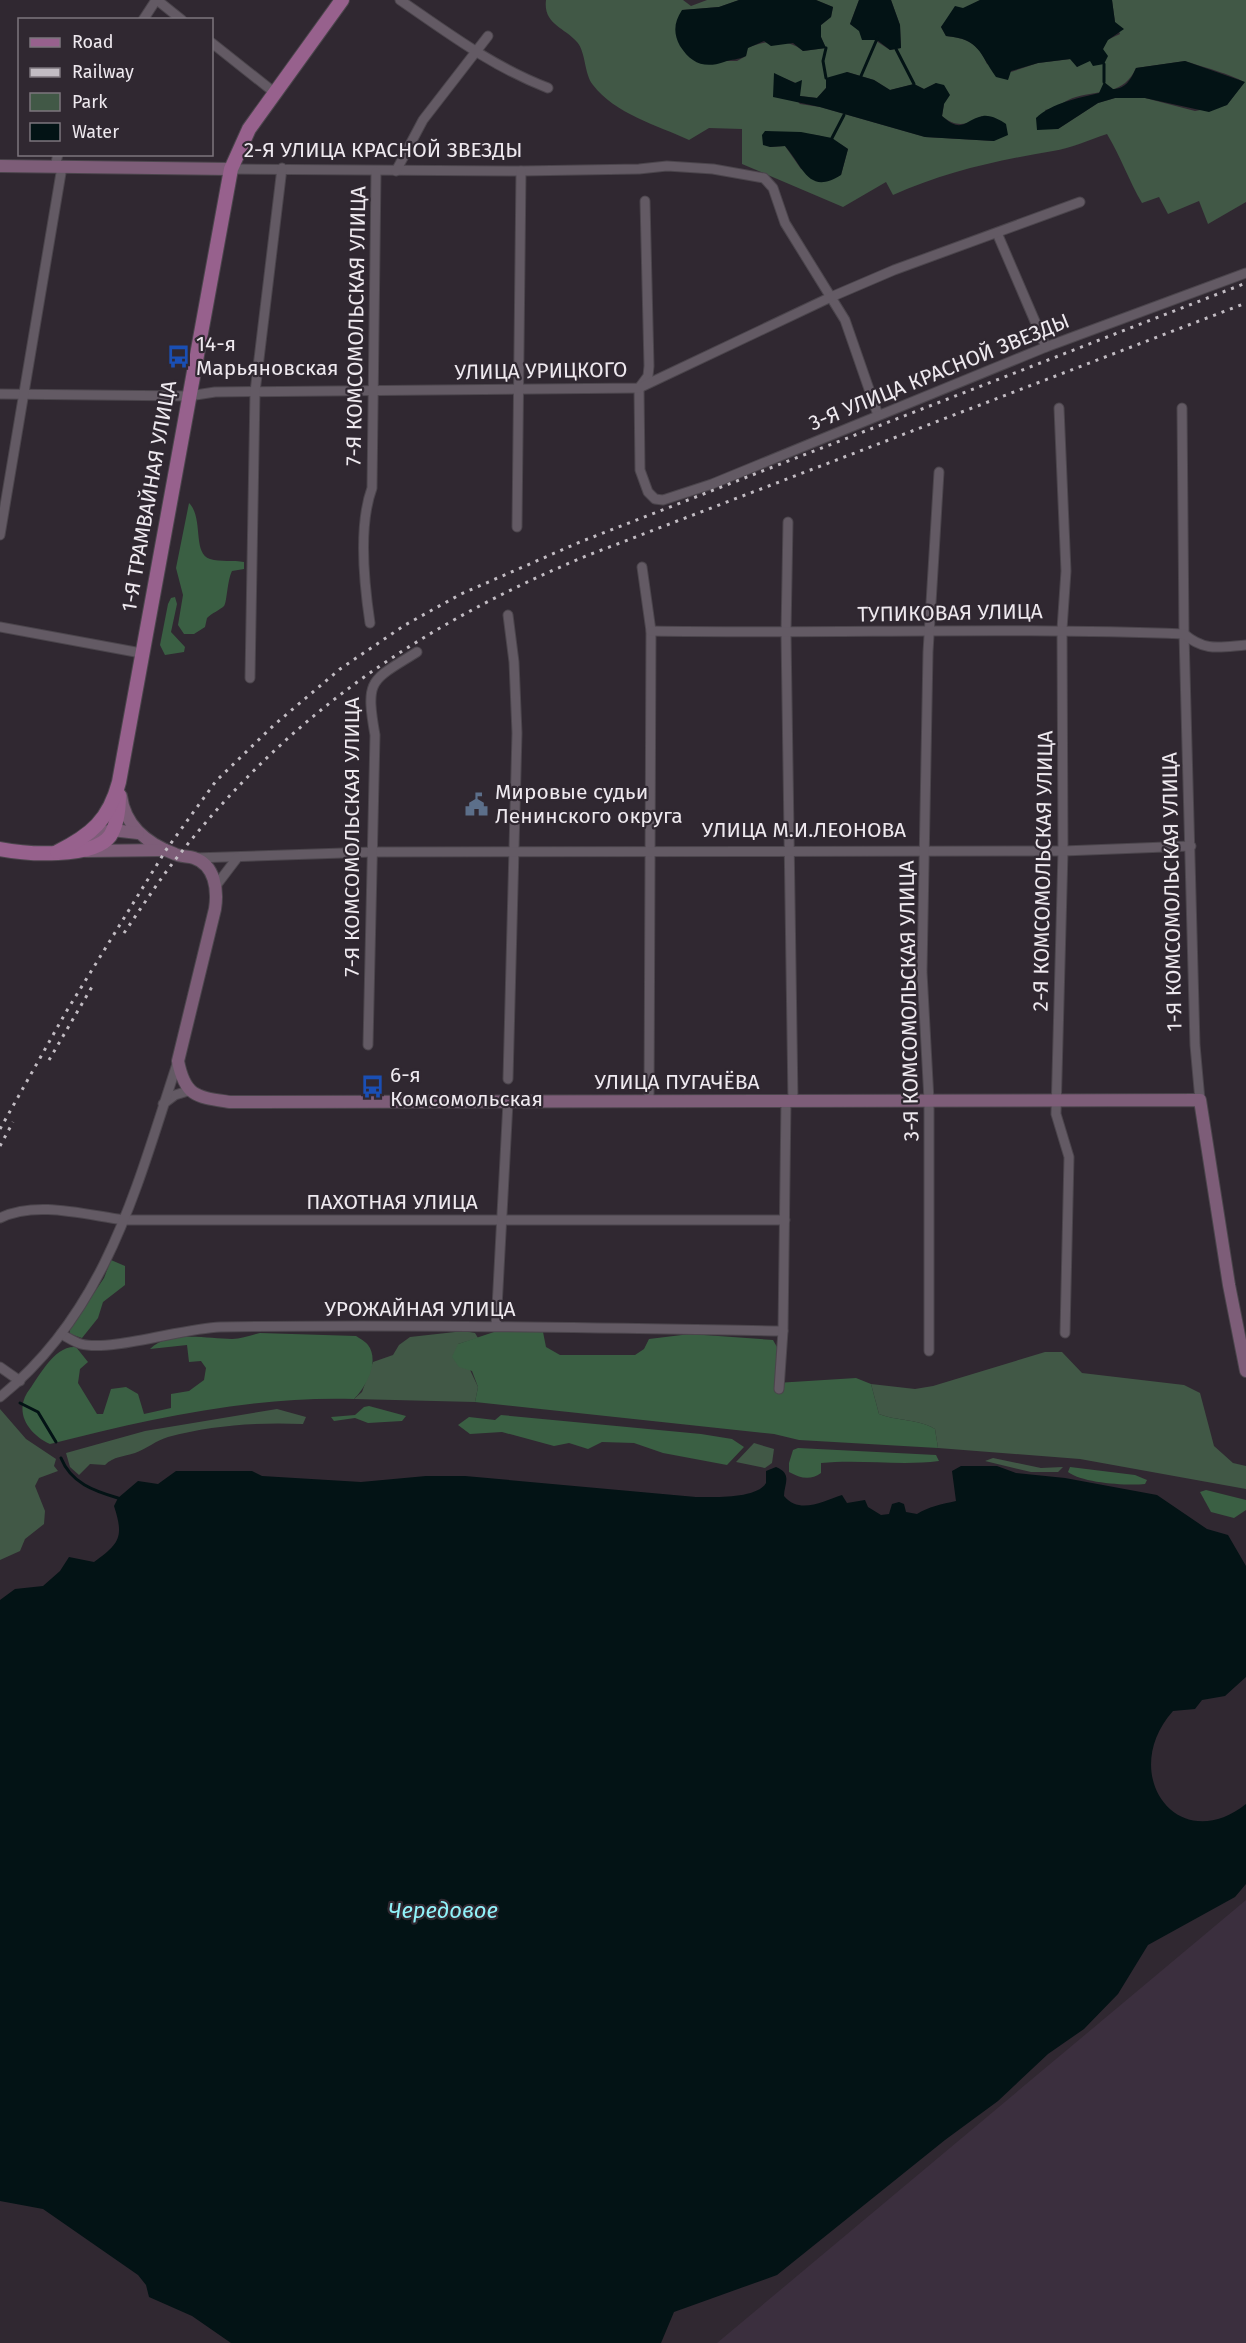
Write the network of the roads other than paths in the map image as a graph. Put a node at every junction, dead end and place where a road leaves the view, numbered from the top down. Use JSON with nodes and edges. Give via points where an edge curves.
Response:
{"nodes":[{"id":1,"x":157,"y":0,"type":"edge"},
{"id":2,"x":342,"y":0,"type":"edge"},
{"id":3,"x":400,"y":0,"type":"edge"},
{"id":4,"x":144,"y":18,"type":"edge"},
{"id":5,"x":180,"y":18,"type":"edge"},
{"id":6,"x":488,"y":36,"type":"dead end"},
{"id":7,"x":213,"y":44,"type":"edge"},
{"id":8,"x":476,"y":53,"type":"junction"},
{"id":9,"x":548,"y":88,"type":"dead end"},
{"id":10,"x":275,"y":93,"type":"junction"},
{"id":11,"x":58,"y":163,"type":"edge"},
{"id":12,"x":0,"y":166,"type":"edge"},
{"id":13,"x":282,"y":168,"type":"junction"},
{"id":14,"x":231,"y":169,"type":"junction"},
{"id":15,"x":396,"y":171,"type":"junction"},
{"id":16,"x":521,"y":171,"type":"junction"},
{"id":17,"x":376,"y":172,"type":"junction"},
{"id":18,"x":645,"y":201,"type":"dead end"},
{"id":19,"x":1080,"y":202,"type":"dead end"},
{"id":20,"x":997,"y":233,"type":"junction"},
{"id":21,"x":1246,"y":273,"type":"edge"},
{"id":22,"x":831,"y":297,"type":"junction"},
{"id":23,"x":1046,"y":346,"type":"junction"},
{"id":24,"x":639,"y":388,"type":"junction"},
{"id":25,"x":519,"y":389,"type":"junction"},
{"id":26,"x":371,"y":391,"type":"junction"},
{"id":27,"x":255,"y":392,"type":"junction"},
{"id":28,"x":0,"y":394,"type":"edge"},
{"id":29,"x":24,"y":394,"type":"junction"},
{"id":30,"x":189,"y":396,"type":"junction"},
{"id":31,"x":1059,"y":408,"type":"dead end"},
{"id":32,"x":1182,"y":408,"type":"dead end"},
{"id":33,"x":878,"y":415,"type":"junction"},
{"id":34,"x":939,"y":472,"type":"dead end"},
{"id":35,"x":788,"y":522,"type":"dead end"},
{"id":36,"x":517,"y":527,"type":"dead end"},
{"id":37,"x":0,"y":535,"type":"edge"},
{"id":38,"x":642,"y":567,"type":"dead end"},
{"id":39,"x":508,"y":615,"type":"dead end"},
{"id":40,"x":370,"y":623,"type":"dead end"},
{"id":41,"x":0,"y":627,"type":"edge"},
{"id":42,"x":1062,"y":629,"type":"junction"},
{"id":43,"x":651,"y":632,"type":"junction"},
{"id":44,"x":931,"y":632,"type":"junction"},
{"id":45,"x":786,"y":633,"type":"junction"},
{"id":46,"x":1184,"y":634,"type":"junction"},
{"id":47,"x":1246,"y":645,"type":"edge"},
{"id":48,"x":417,"y":652,"type":"dead end"},
{"id":49,"x":141,"y":653,"type":"junction"},
{"id":50,"x":250,"y":678,"type":"dead end"},
{"id":51,"x":119,"y":782,"type":"junction"},
{"id":52,"x":114,"y":801,"type":"junction"},
{"id":53,"x":112,"y":830,"type":"junction"},
{"id":54,"x":138,"y":833,"type":"junction"},
{"id":55,"x":83,"y":845,"type":"junction"},
{"id":56,"x":1191,"y":846,"type":"junction"},
{"id":57,"x":0,"y":849,"type":"edge"},
{"id":58,"x":125,"y":850,"type":"junction"},
{"id":59,"x":166,"y":850,"type":"junction"},
{"id":60,"x":514,"y":851,"type":"junction"},
{"id":61,"x":649,"y":851,"type":"junction"},
{"id":62,"x":789,"y":851,"type":"junction"},
{"id":63,"x":924,"y":851,"type":"junction"},
{"id":64,"x":1063,"y":851,"type":"junction"},
{"id":65,"x":373,"y":852,"type":"junction"},
{"id":66,"x":178,"y":855,"type":"junction"},
{"id":67,"x":195,"y":858,"type":"junction"},
{"id":68,"x":237,"y":858,"type":"junction"},
{"id":69,"x":215,"y":887,"type":"junction"},
{"id":70,"x":368,"y":1046,"type":"dead end"},
{"id":71,"x":177,"y":1061,"type":"junction"},
{"id":72,"x":508,"y":1079,"type":"dead end"},
{"id":73,"x":188,"y":1091,"type":"junction"},
{"id":74,"x":1057,"y":1099,"type":"junction"},
{"id":75,"x":929,"y":1100,"type":"junction"},
{"id":76,"x":1200,"y":1100,"type":"junction"},
{"id":77,"x":789,"y":1101,"type":"junction"},
{"id":78,"x":508,"y":1102,"type":"junction"},
{"id":79,"x":649,"y":1102,"type":"junction"},
{"id":80,"x":163,"y":1104,"type":"junction"},
{"id":81,"x":0,"y":1218,"type":"edge"},
{"id":82,"x":124,"y":1220,"type":"junction"},
{"id":83,"x":785,"y":1220,"type":"junction"},
{"id":84,"x":500,"y":1221,"type":"junction"},
{"id":85,"x":496,"y":1326,"type":"junction"},
{"id":86,"x":783,"y":1330,"type":"junction"},
{"id":87,"x":1065,"y":1333,"type":"dead end"},
{"id":88,"x":61,"y":1334,"type":"junction"},
{"id":89,"x":929,"y":1351,"type":"dead end"},
{"id":90,"x":0,"y":1367,"type":"edge"},
{"id":91,"x":1246,"y":1371,"type":"edge"},
{"id":92,"x":20,"y":1381,"type":"junction"},
{"id":93,"x":779,"y":1389,"type":"dead end"},
{"id":94,"x":0,"y":1397,"type":"edge"}],
"edges":[{"from":1,"to":4,"type":"street"},
{"from":1,"to":5,"type":"street"},
{"from":2,"to":10,"type":"main road","name":"1-Я ТРАМВАЙНАЯ УЛИЦА"},
{"from":3,"to":8,"type":"street"},
{"from":6,"to":8,"type":"street"},
{"from":7,"to":10,"type":"street"},
{"from":8,"to":9,"type":"street"},
{"from":8,"to":15,"type":"street","via":[[423,120]]},
{"from":10,"to":14,"type":"main road","name":"1-Я ТРАМВАЙНАЯ УЛИЦА","via":[[249,129]]},
{"from":11,"to":12,"type":"main road","name":"2-Я УЛИЦА КРАСНОЙ ЗВЕЗДЫ"},
{"from":11,"to":14,"type":"main road","name":"2-Я УЛИЦА КРАСНОЙ ЗВЕЗДЫ"},
{"from":11,"to":29,"type":"street"},
{"from":13,"to":14,"type":"street","name":"2-Я УЛИЦА КРАСНОЙ ЗВЕЗДЫ"},
{"from":13,"to":17,"type":"street","name":"2-Я УЛИЦА КРАСНОЙ ЗВЕЗДЫ"},
{"from":13,"to":27,"type":"street"},
{"from":14,"to":30,"type":"main road","name":"1-Я ТРАМВАЙНАЯ УЛИЦА"},
{"from":15,"to":16,"type":"street","name":"2-Я УЛИЦА КРАСНОЙ ЗВЕЗДЫ"},
{"from":15,"to":17,"type":"street","name":"2-Я УЛИЦА КРАСНОЙ ЗВЕЗДЫ"},
{"from":16,"to":22,"type":"street","name":"2-Я УЛИЦА КРАСНОЙ ЗВЕЗДЫ","via":[[667,166],[764,178],[773,188],[785,223]]},
{"from":16,"to":25,"type":"street"},
{"from":17,"to":26,"type":"street","name":"7-Я КОМСОМОЛЬСКАЯ УЛИЦА"},
{"from":18,"to":24,"type":"street","via":[[649,366],[648,376]]},
{"from":19,"to":20,"type":"street","name":"УЛИЦА УРИЦКОГО"},
{"from":20,"to":22,"type":"street","name":"УЛИЦА УРИЦКОГО"},
{"from":20,"to":23,"type":"street"},
{"from":21,"to":23,"type":"street","name":"3-Я УЛИЦА КРАСНОЙ ЗВЕЗДЫ"},
{"from":22,"to":24,"type":"street","name":"УЛИЦА УРИЦКОГО"},
{"from":22,"to":33,"type":"street","via":[[844,320]]},
{"from":23,"to":33,"type":"street","name":"3-Я УЛИЦА КРАСНОЙ ЗВЕЗДЫ"},
{"from":24,"to":25,"type":"street","name":"УЛИЦА УРИЦКОГО"},
{"from":24,"to":33,"type":"street","name":"3-Я УЛИЦА КРАСНОЙ ЗВЕЗДЫ","via":[[640,470],[648,492],[663,500],[712,484]]},
{"from":25,"to":26,"type":"street","name":"УЛИЦА УРИЦКОГО"},
{"from":25,"to":36,"type":"street"},
{"from":26,"to":27,"type":"street","name":"УЛИЦА УРИЦКОГО"},
{"from":26,"to":40,"type":"street","name":"7-Я КОМСОМОЛЬСКАЯ УЛИЦА","via":[[372,488],[365,507]]},
{"from":27,"to":30,"type":"street","name":"УЛИЦА УРИЦКОГО"},
{"from":27,"to":50,"type":"street"},
{"from":28,"to":29,"type":"street","name":"УЛИЦА УРИЦКОГО"},
{"from":29,"to":30,"type":"street","name":"УЛИЦА УРИЦКОГО"},
{"from":29,"to":37,"type":"street"},
{"from":30,"to":49,"type":"main road","name":"1-Я ТРАМВАЙНАЯ УЛИЦА"},
{"from":31,"to":42,"type":"street","name":"2-Я КОМСОМОЛЬСКАЯ УЛИЦА","via":[[1066,560]]},
{"from":32,"to":46,"type":"street","name":"1-Я КОМСОМОЛЬСКАЯ УЛИЦА"},
{"from":34,"to":44,"type":"street","name":"3-Я КОМСОМОЛЬСКАЯ УЛИЦА"},
{"from":35,"to":45,"type":"street"},
{"from":38,"to":43,"type":"street"},
{"from":39,"to":60,"type":"street","via":[[517,733]]},
{"from":41,"to":49,"type":"street"},
{"from":42,"to":44,"type":"street","name":"ТУПИКОВАЯ УЛИЦА"},
{"from":42,"to":46,"type":"street","name":"ТУПИКОВАЯ УЛИЦА"},
{"from":42,"to":64,"type":"street","name":"2-Я КОМСОМОЛЬСКАЯ УЛИЦА"},
{"from":43,"to":45,"type":"street","name":"ТУПИКОВАЯ УЛИЦА"},
{"from":43,"to":61,"type":"street"},
{"from":44,"to":45,"type":"street","name":"ТУПИКОВАЯ УЛИЦА"},
{"from":44,"to":63,"type":"street","name":"3-Я КОМСОМОЛЬСКАЯ УЛИЦА"},
{"from":45,"to":62,"type":"street"},
{"from":46,"to":47,"type":"street","name":"ТУПИКОВАЯ УЛИЦА","via":[[1197,645]]},
{"from":46,"to":56,"type":"street","name":"1-Я КОМСОМОЛЬСКАЯ УЛИЦА"},
{"from":48,"to":65,"type":"street","name":"7-Я КОМСОМОЛЬСКАЯ УЛИЦА","via":[[371,685],[369,702],[375,735]]},
{"from":49,"to":51,"type":"main road","name":"1-Я ТРАМВАЙНАЯ УЛИЦА"},
{"from":51,"to":52,"type":"main road"},
{"from":51,"to":53,"type":"main road","via":[[118,811]]},
{"from":51,"to":54,"type":"main road","via":[[125,811]]},
{"from":52,"to":53,"type":"main road"},
{"from":52,"to":55,"type":"main road"},
{"from":53,"to":54,"type":"main road"},
{"from":53,"to":55,"type":"main road","via":[[104,841]]},
{"from":53,"to":58,"type":"main road"},
{"from":54,"to":59,"type":"main road"},
{"from":55,"to":57,"type":"main road","via":[[57,852]]},
{"from":55,"to":58,"type":"main road"},
{"from":56,"to":64,"type":"street","name":"УЛИЦА М.И.ЛЕОНОВА"},
{"from":56,"to":76,"type":"street","name":"1-Я КОМСОМОЛЬСКАЯ УЛИЦА","via":[[1195,1044]]},
{"from":58,"to":59,"type":"main road"},
{"from":59,"to":66,"type":"main road","name":"УЛИЦА М.И.ЛЕОНОВА"},
{"from":60,"to":61,"type":"street","name":"УЛИЦА М.И.ЛЕОНОВА"},
{"from":60,"to":65,"type":"street","name":"УЛИЦА М.И.ЛЕОНОВА"},
{"from":60,"to":72,"type":"street"},
{"from":61,"to":62,"type":"street","name":"УЛИЦА М.И.ЛЕОНОВА"},
{"from":61,"to":79,"type":"street"},
{"from":62,"to":63,"type":"street","name":"УЛИЦА М.И.ЛЕОНОВА"},
{"from":62,"to":77,"type":"street"},
{"from":63,"to":64,"type":"street","name":"УЛИЦА М.И.ЛЕОНОВА"},
{"from":63,"to":75,"type":"street","name":"3-Я КОМСОМОЛЬСКАЯ УЛИЦА","via":[[922,972]]},
{"from":64,"to":74,"type":"street","name":"2-Я КОМСОМОЛЬСКАЯ УЛИЦА"},
{"from":65,"to":68,"type":"street","name":"УЛИЦА М.И.ЛЕОНОВА"},
{"from":65,"to":70,"type":"street","name":"7-Я КОМСОМОЛЬСКАЯ УЛИЦА"},
{"from":66,"to":67,"type":"main road","name":"УЛИЦА М.И.ЛЕОНОВА"},
{"from":66,"to":69,"type":"main road","via":[[199,868]]},
{"from":67,"to":68,"type":"street","name":"УЛИЦА М.И.ЛЕОНОВА"},
{"from":67,"to":69,"type":"main road","via":[[206,864]]},
{"from":68,"to":69,"type":"street"},
{"from":69,"to":71,"type":"main road","via":[[215,909]]},
{"from":71,"to":73,"type":"main road"},
{"from":71,"to":80,"type":"street"},
{"from":73,"to":78,"type":"main road","name":"УЛИЦА ПУГАЧЁВА","via":[[202,1098],[230,1102]]},
{"from":73,"to":80,"type":"street"},
{"from":74,"to":75,"type":"main road","name":"УЛИЦА ПУГАЧЁВА"},
{"from":74,"to":76,"type":"main road","name":"УЛИЦА ПУГАЧЁВА"},
{"from":74,"to":87,"type":"street","name":"2-Я КОМСОМОЛЬСКАЯ УЛИЦА","via":[[1058,1125],[1069,1157]]},
{"from":75,"to":77,"type":"main road","name":"УЛИЦА ПУГАЧЁВА"},
{"from":75,"to":89,"type":"street","name":"3-Я КОМСОМОЛЬСКАЯ УЛИЦА"},
{"from":76,"to":91,"type":"main road","name":"1-Я КОМСОМОЛЬСКАЯ УЛИЦА"},
{"from":77,"to":79,"type":"main road","name":"УЛИЦА ПУГАЧЁВА"},
{"from":77,"to":83,"type":"street"},
{"from":78,"to":79,"type":"main road","name":"УЛИЦА ПУГАЧЁВА"},
{"from":78,"to":84,"type":"street"},
{"from":80,"to":82,"type":"street"},
{"from":81,"to":82,"type":"street","name":"ПАХОТНАЯ УЛИЦА","via":[[30,1211],[53,1211]]},
{"from":82,"to":84,"type":"street","name":"ПАХОТНАЯ УЛИЦА"},
{"from":82,"to":88,"type":"street","via":[[108,1260]]},
{"from":83,"to":84,"type":"street","name":"ПАХОТНАЯ УЛИЦА"},
{"from":83,"to":86,"type":"street"},
{"from":84,"to":85,"type":"street"},
{"from":85,"to":86,"type":"street","name":"УРОЖАЙНАЯ УЛИЦА"},
{"from":85,"to":88,"type":"street","name":"УРОЖАЙНАЯ УЛИЦА","via":[[218,1327],[109,1345],[82,1344]]},
{"from":86,"to":93,"type":"street"},
{"from":88,"to":92,"type":"street"},
{"from":90,"to":92,"type":"street"},
{"from":92,"to":94,"type":"street"}]}
